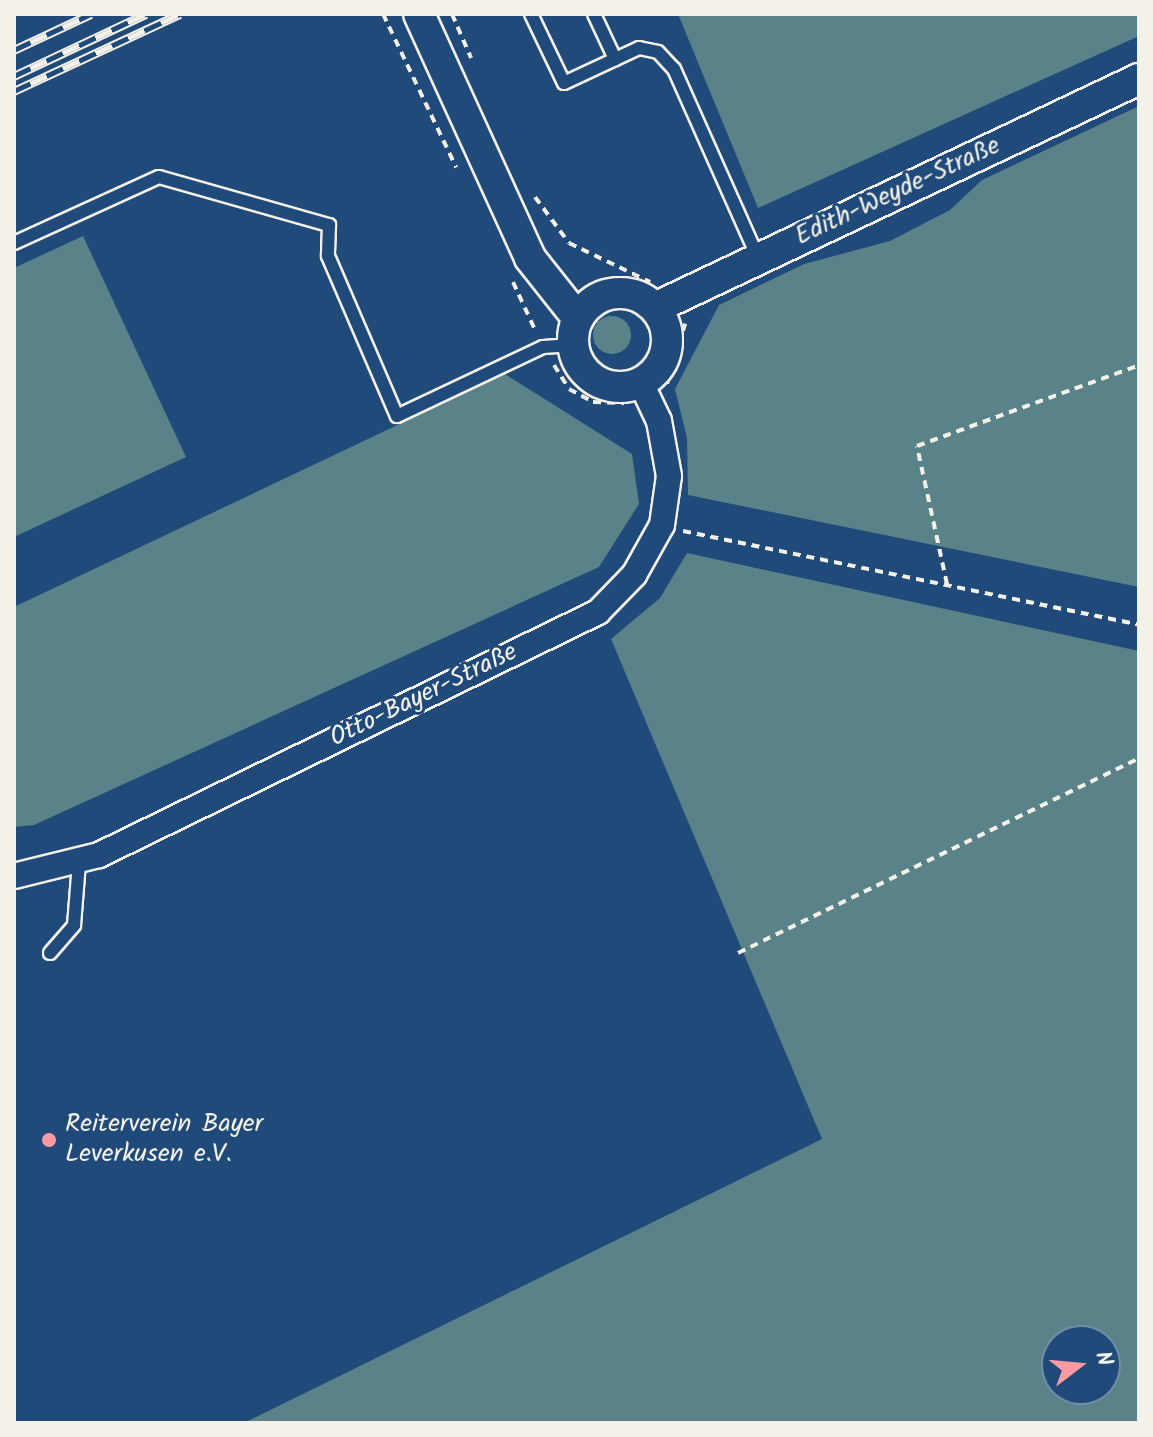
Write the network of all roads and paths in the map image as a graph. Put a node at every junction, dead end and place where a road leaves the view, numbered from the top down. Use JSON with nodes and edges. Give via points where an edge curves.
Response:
{"nodes":[{"id":1,"x":419,"y":14,"type":"edge"},
{"id":2,"x":452,"y":14,"type":"edge"},
{"id":3,"x":531,"y":14,"type":"edge"},
{"id":4,"x":594,"y":14,"type":"edge"},
{"id":5,"x":615,"y":59,"type":"junction"},
{"id":6,"x":476,"y":69,"type":"dead end"},
{"id":7,"x":1139,"y":79,"type":"edge"},
{"id":8,"x":532,"y":192,"type":"dead end"},
{"id":9,"x":14,"y":243,"type":"edge"},
{"id":10,"x":758,"y":258,"type":"junction"},
{"id":11,"x":665,"y":303,"type":"junction"},
{"id":12,"x":574,"y":331,"type":"junction"},
{"id":13,"x":1139,"y":365,"type":"edge"},
{"id":14,"x":653,"y":385,"type":"junction"},
{"id":15,"x":674,"y":529,"type":"dead end"},
{"id":16,"x":948,"y":586,"type":"junction"},
{"id":17,"x":1139,"y":625,"type":"edge"},
{"id":18,"x":1139,"y":758,"type":"edge"},
{"id":19,"x":79,"y":863,"type":"junction"},
{"id":20,"x":14,"y":876,"type":"edge"},
{"id":21,"x":50,"y":953,"type":"dead end"},
{"id":22,"x":738,"y":953,"type":"dead end"}],
"edges":[{"from":1,"to":12,"type":"street","via":[[530,258]]},
{"from":2,"to":6,"type":"path"},
{"from":3,"to":5,"type":"lane","via":[[564,83]]},
{"from":4,"to":5,"type":"lane"},
{"from":5,"to":10,"type":"lane","via":[[639,48],[658,52],[674,69]]},
{"from":7,"to":10,"type":"street","name":"Edith-Weyde-Straße"},
{"from":8,"to":11,"type":"path","via":[[569,243]]},
{"from":9,"to":12,"type":"lane","via":[[159,177],[329,225],[328,256],[397,416]]},
{"from":10,"to":11,"type":"street","name":"Edith-Weyde-Straße"},
{"from":11,"to":12,"type":"street","via":[[606,295]]},
{"from":11,"to":14,"type":"street","via":[[667,343]]},
{"from":11,"to":14,"type":"path","via":[[685,323]]},
{"from":12,"to":14,"type":"street","via":[[579,365],[601,384]]},
{"from":13,"to":16,"type":"path","via":[[917,446]]},
{"from":14,"to":19,"type":"street","name":"Otto-Bayer-Straße","via":[[665,448],[662,525],[634,575],[598,612]]},
{"from":15,"to":16,"type":"path"},
{"from":16,"to":17,"type":"path"},
{"from":18,"to":22,"type":"path"},
{"from":19,"to":20,"type":"street","name":"Otto-Bayer-Straße"},
{"from":19,"to":21,"type":"lane","via":[[74,925]]}]}
